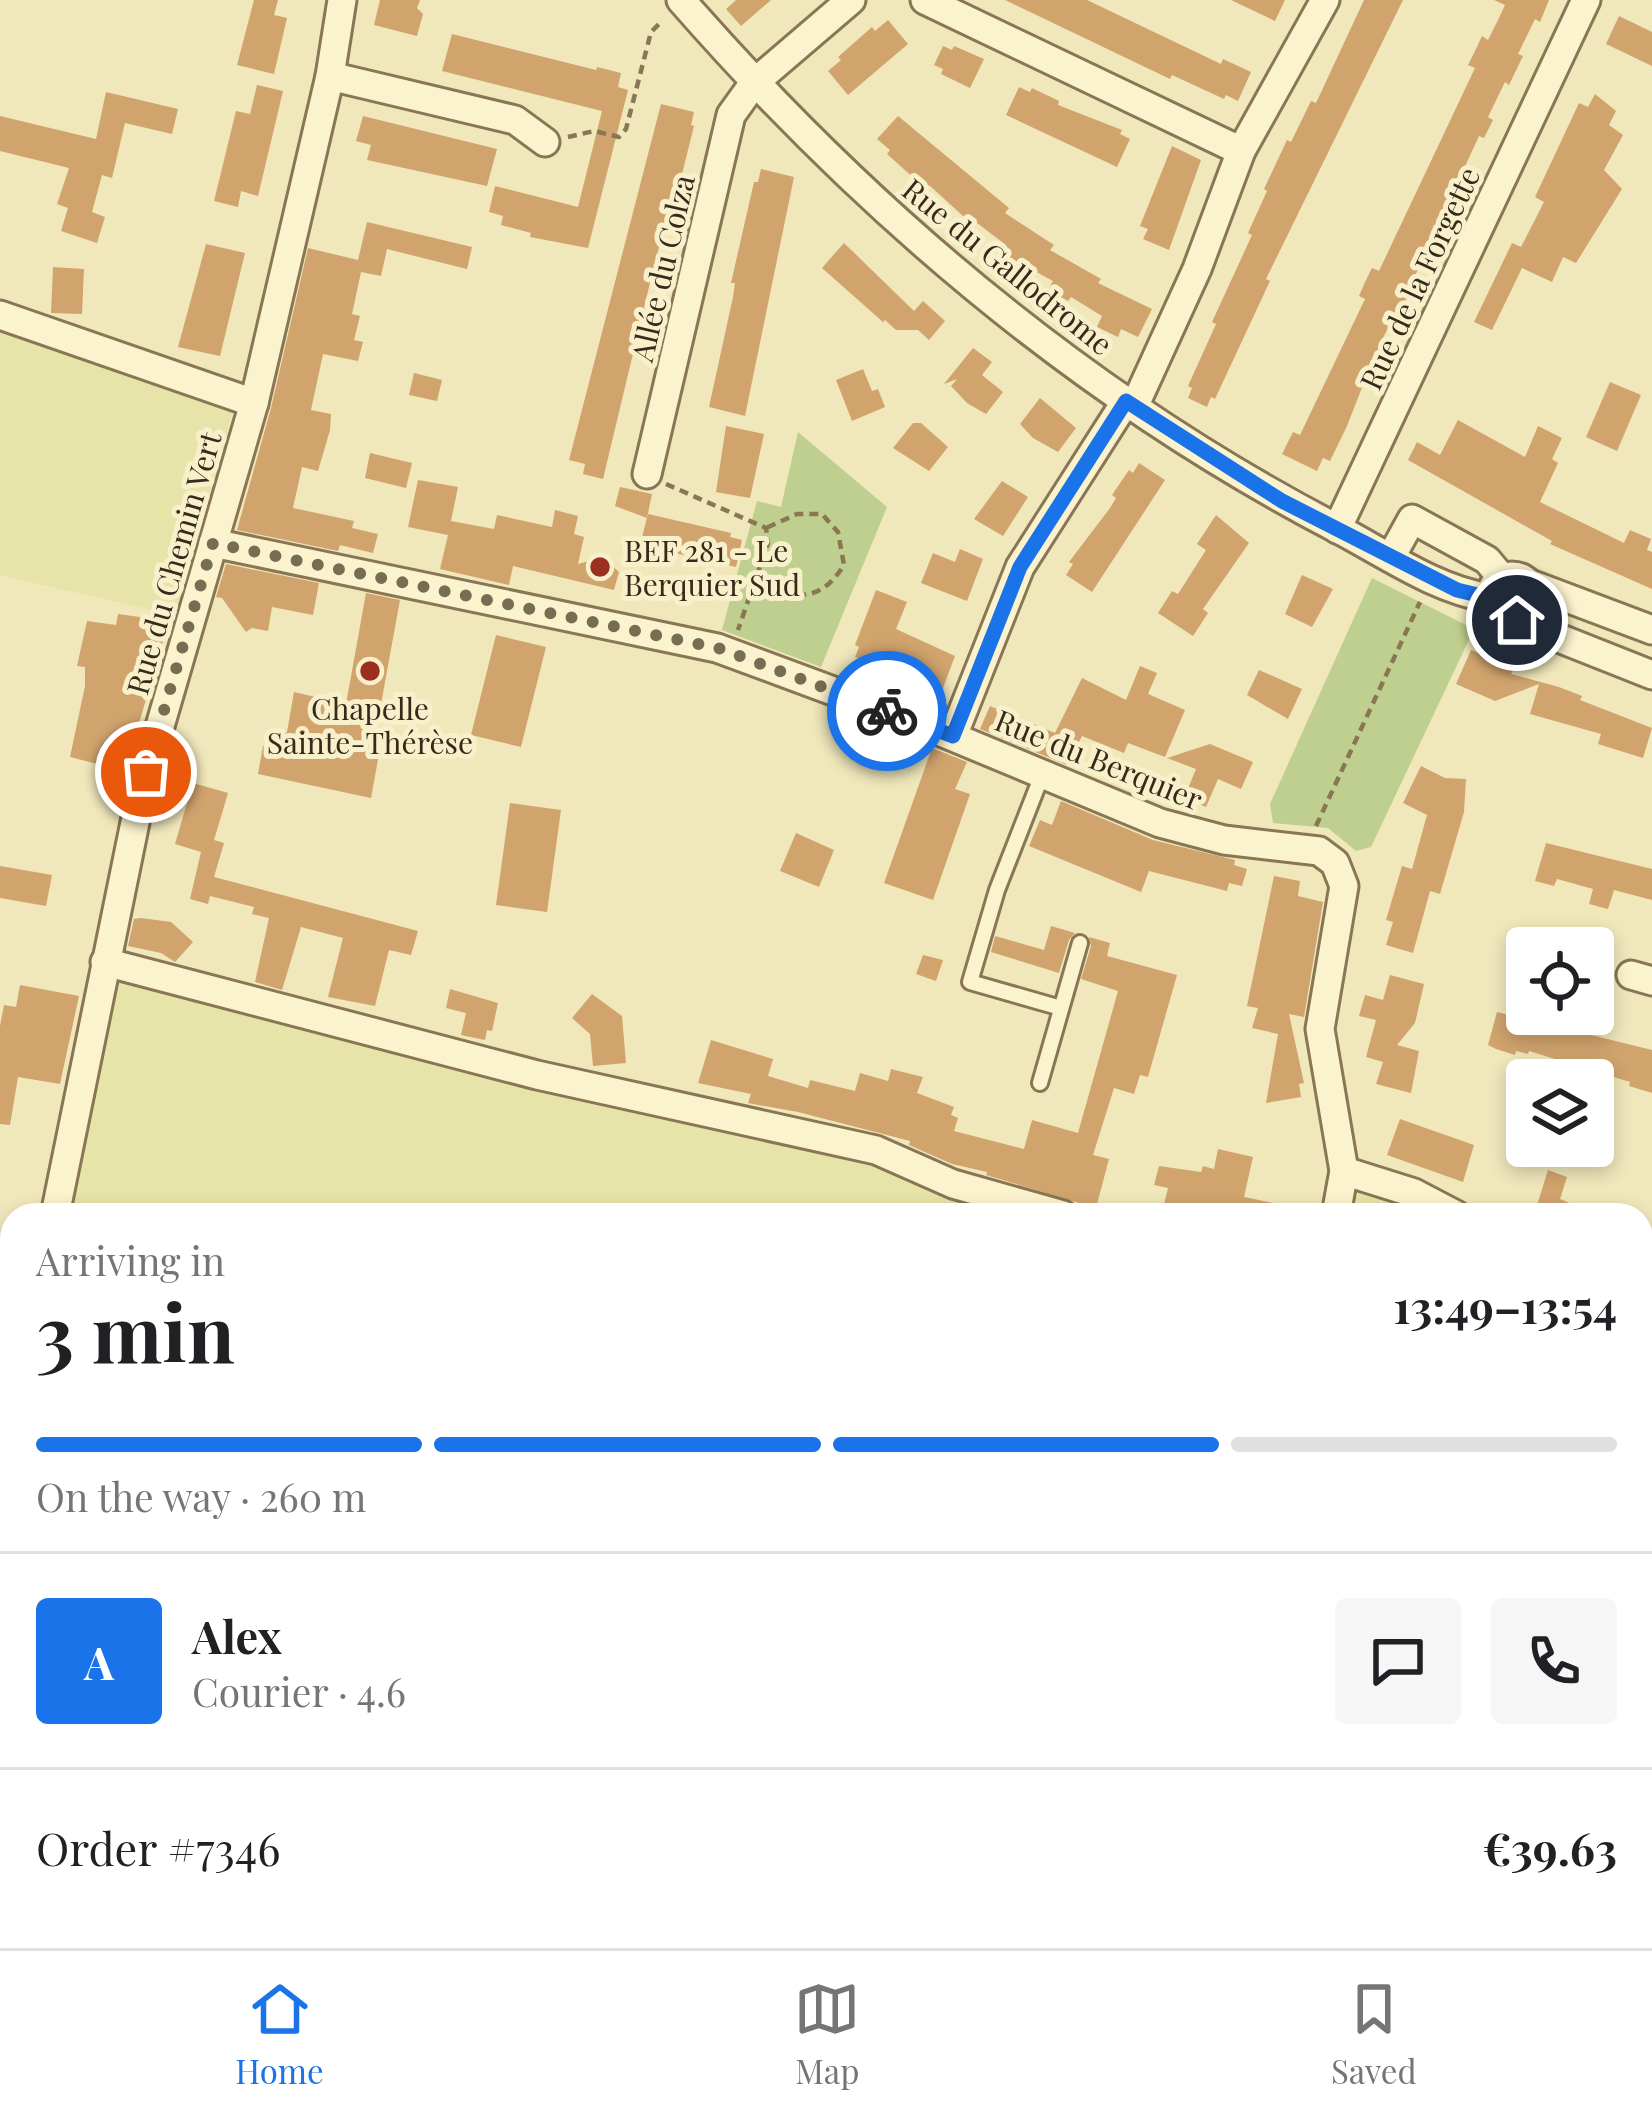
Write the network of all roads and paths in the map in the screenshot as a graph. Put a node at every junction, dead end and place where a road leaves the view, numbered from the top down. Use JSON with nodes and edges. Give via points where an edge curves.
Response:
{"nodes":[{"id":1,"x":342,"y":0,"type":"edge"},
{"id":2,"x":681,"y":0,"type":"edge"},
{"id":3,"x":850,"y":0,"type":"edge"},
{"id":4,"x":925,"y":0,"type":"edge"},
{"id":5,"x":1325,"y":0,"type":"edge"},
{"id":6,"x":1586,"y":0,"type":"edge"},
{"id":7,"x":659,"y":24,"type":"dead end"},
{"id":8,"x":330,"y":76,"type":"junction"},
{"id":9,"x":754,"y":83,"type":"junction"},
{"id":10,"x":545,"y":142,"type":"joint"},
{"id":11,"x":1241,"y":151,"type":"junction"},
{"id":12,"x":0,"y":315,"type":"edge"},
{"id":13,"x":254,"y":403,"type":"junction"},
{"id":14,"x":1130,"y":404,"type":"junction"},
{"id":15,"x":647,"y":474,"type":"joint"},
{"id":16,"x":766,"y":528,"type":"junction"},
{"id":17,"x":1337,"y":529,"type":"junction"},
{"id":18,"x":213,"y":543,"type":"junction"},
{"id":19,"x":1391,"y":557,"type":"junction"},
{"id":20,"x":1431,"y":578,"type":"junction"},
{"id":21,"x":753,"y":586,"type":"junction"},
{"id":22,"x":1507,"y":586,"type":"junction"},
{"id":23,"x":1513,"y":620,"type":"junction"},
{"id":24,"x":1652,"y":630,"type":"edge"},
{"id":25,"x":730,"y":653,"type":"junction"},
{"id":26,"x":1652,"y":675,"type":"edge"},
{"id":27,"x":953,"y":736,"type":"junction"},
{"id":28,"x":1042,"y":775,"type":"junction"},
{"id":29,"x":1306,"y":848,"type":"junction"},
{"id":30,"x":1080,"y":943,"type":"dead end"},
{"id":31,"x":105,"y":962,"type":"junction"},
{"id":32,"x":1061,"y":1008,"type":"junction"},
{"id":33,"x":1040,"y":1083,"type":"dead end"},
{"id":34,"x":1345,"y":1171,"type":"junction"},
{"id":35,"x":57,"y":1203,"type":"edge"},
{"id":36,"x":1020,"y":1203,"type":"edge"},
{"id":37,"x":1338,"y":1203,"type":"edge"},
{"id":38,"x":1433,"y":1203,"type":"edge"}],
"edges":[{"from":1,"to":8,"type":"street","name":"Rue du Chemin Vert"},
{"from":2,"to":9,"type":"street","name":"Rue du Gallodrome"},
{"from":3,"to":9,"type":"street"},
{"from":4,"to":11,"type":"street"},
{"from":5,"to":11,"type":"street"},
{"from":6,"to":17,"type":"street","name":"Rue de la Forgette"},
{"from":7,"to":10,"type":"path","via":[[619,137],[594,131]]},
{"from":8,"to":10,"type":"street","via":[[515,120]]},
{"from":8,"to":13,"type":"street","name":"Rue du Chemin Vert"},
{"from":9,"to":14,"type":"street","name":"Rue du Gallodrome","via":[[932,253]]},
{"from":9,"to":15,"type":"street","name":"Allée du Colza","via":[[731,115]]},
{"from":11,"to":14,"type":"street","via":[[1209,241]]},
{"from":12,"to":13,"type":"street"},
{"from":13,"to":18,"type":"street","name":"Rue du Chemin Vert"},
{"from":14,"to":17,"type":"street","name":"Rue du Gallodrome"},
{"from":14,"to":27,"type":"street","via":[[1020,567]]},
{"from":15,"to":16,"type":"path"},
{"from":16,"to":21,"type":"path"},
{"from":16,"to":21,"type":"path","via":[[797,514],[822,514],[838,532],[844,566],[818,593]]},
{"from":17,"to":19,"type":"street"},
{"from":18,"to":25,"type":"street","name":"Rue du Berquier"},
{"from":18,"to":31,"type":"street","name":"Rue du Chemin Vert","via":[[146,772]]},
{"from":19,"to":20,"type":"street"},
{"from":19,"to":22,"type":"street","via":[[1412,519],[1487,560]]},
{"from":20,"to":22,"type":"street","via":[[1465,593]]},
{"from":20,"to":29,"type":"path"},
{"from":21,"to":25,"type":"path"},
{"from":22,"to":23,"type":"street","via":[[1495,612]]},
{"from":22,"to":23,"type":"street","via":[[1532,607]]},
{"from":22,"to":24,"type":"street"},
{"from":23,"to":26,"type":"street"},
{"from":25,"to":27,"type":"street","name":"Rue du Berquier"},
{"from":27,"to":28,"type":"street","name":"Rue du Berquier"},
{"from":28,"to":29,"type":"street","name":"Rue du Berquier","via":[[1181,830]]},
{"from":28,"to":32,"type":"lane","via":[[970,982]]},
{"from":29,"to":34,"type":"street","via":[[1335,863],[1344,886],[1320,1029]]},
{"from":30,"to":32,"type":"lane"},
{"from":31,"to":35,"type":"street","name":"Rue du Chemin Vert"},
{"from":31,"to":36,"type":"street","via":[[537,1075],[876,1150]]},
{"from":32,"to":33,"type":"lane"},
{"from":34,"to":37,"type":"street"},
{"from":34,"to":38,"type":"street"}]}
